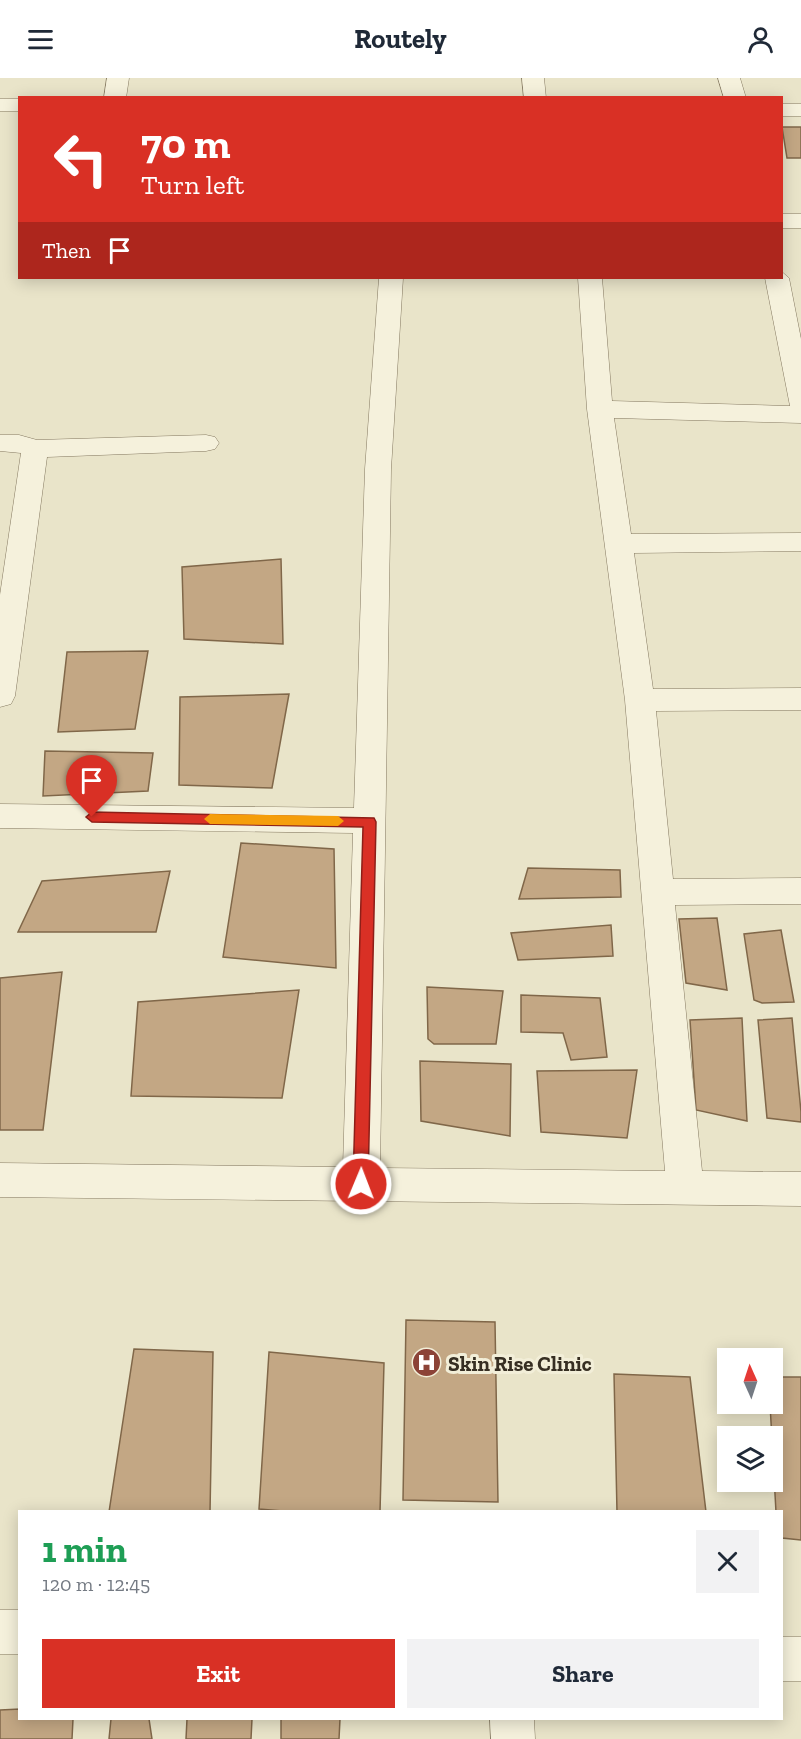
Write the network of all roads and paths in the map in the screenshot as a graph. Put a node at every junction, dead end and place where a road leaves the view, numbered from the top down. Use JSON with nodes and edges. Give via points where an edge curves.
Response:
{"nodes":[{"id":1,"x":118,"y":78,"type":"edge"},
{"id":2,"x":533,"y":78,"type":"edge"},
{"id":3,"x":729,"y":78,"type":"edge"},
{"id":4,"x":115,"y":96,"type":"edge"},
{"id":5,"x":535,"y":96,"type":"edge"},
{"id":6,"x":734,"y":96,"type":"edge"},
{"id":7,"x":0,"y":105,"type":"edge"},
{"id":8,"x":18,"y":105,"type":"edge"},
{"id":9,"x":783,"y":110,"type":"edge"},
{"id":10,"x":801,"y":110,"type":"edge"},
{"id":11,"x":783,"y":221,"type":"edge"},
{"id":12,"x":801,"y":221,"type":"edge"},
{"id":13,"x":391,"y":279,"type":"edge"},
{"id":14,"x":590,"y":279,"type":"edge"},
{"id":15,"x":777,"y":279,"type":"edge"},
{"id":16,"x":794,"y":328,"type":"edge"},
{"id":17,"x":801,"y":404,"type":"edge"},
{"id":18,"x":600,"y":409,"type":"junction"},
{"id":19,"x":801,"y":416,"type":"edge"},
{"id":20,"x":0,"y":443,"type":"edge"},
{"id":21,"x":206,"y":443,"type":"dead end"},
{"id":22,"x":35,"y":449,"type":"junction"},
{"id":23,"x":801,"y":542,"type":"edge"},
{"id":24,"x":619,"y":544,"type":"junction"},
{"id":25,"x":0,"y":696,"type":"edge"},
{"id":26,"x":801,"y":699,"type":"edge"},
{"id":27,"x":640,"y":700,"type":"junction"},
{"id":28,"x":0,"y":816,"type":"edge"},
{"id":29,"x":369,"y":822,"type":"junction"},
{"id":30,"x":801,"y":891,"type":"edge"},
{"id":31,"x":659,"y":892,"type":"junction"},
{"id":32,"x":0,"y":1180,"type":"edge"},
{"id":33,"x":361,"y":1184,"type":"junction"},
{"id":34,"x":685,"y":1188,"type":"junction"},
{"id":35,"x":801,"y":1189,"type":"edge"},
{"id":36,"x":0,"y":1632,"type":"edge"},
{"id":37,"x":18,"y":1632,"type":"edge"},
{"id":38,"x":783,"y":1659,"type":"edge"},
{"id":39,"x":801,"y":1659,"type":"edge"},
{"id":40,"x":512,"y":1720,"type":"edge"},
{"id":41,"x":513,"y":1739,"type":"edge"}],
"edges":[{"from":1,"to":4,"type":"street"},
{"from":2,"to":5,"type":"street"},
{"from":3,"to":6,"type":"street"},
{"from":7,"to":8,"type":"street"},
{"from":9,"to":10,"type":"street"},
{"from":11,"to":12,"type":"street"},
{"from":13,"to":29,"type":"street","via":[[378,469]]},
{"from":14,"to":18,"type":"street"},
{"from":15,"to":16,"type":"street"},
{"from":16,"to":17,"type":"street"},
{"from":18,"to":19,"type":"street"},
{"from":18,"to":24,"type":"street"},
{"from":20,"to":22,"type":"street","via":[[19,443]]},
{"from":21,"to":22,"type":"street"},
{"from":22,"to":25,"type":"street"},
{"from":23,"to":24,"type":"street"},
{"from":24,"to":27,"type":"street"},
{"from":26,"to":27,"type":"street"},
{"from":27,"to":31,"type":"street"},
{"from":28,"to":29,"type":"street"},
{"from":29,"to":33,"type":"street"},
{"from":30,"to":31,"type":"street"},
{"from":31,"to":34,"type":"street"},
{"from":32,"to":33,"type":"street"},
{"from":33,"to":34,"type":"street"},
{"from":34,"to":35,"type":"street"},
{"from":36,"to":37,"type":"street"},
{"from":38,"to":39,"type":"street"},
{"from":40,"to":41,"type":"street"}]}
